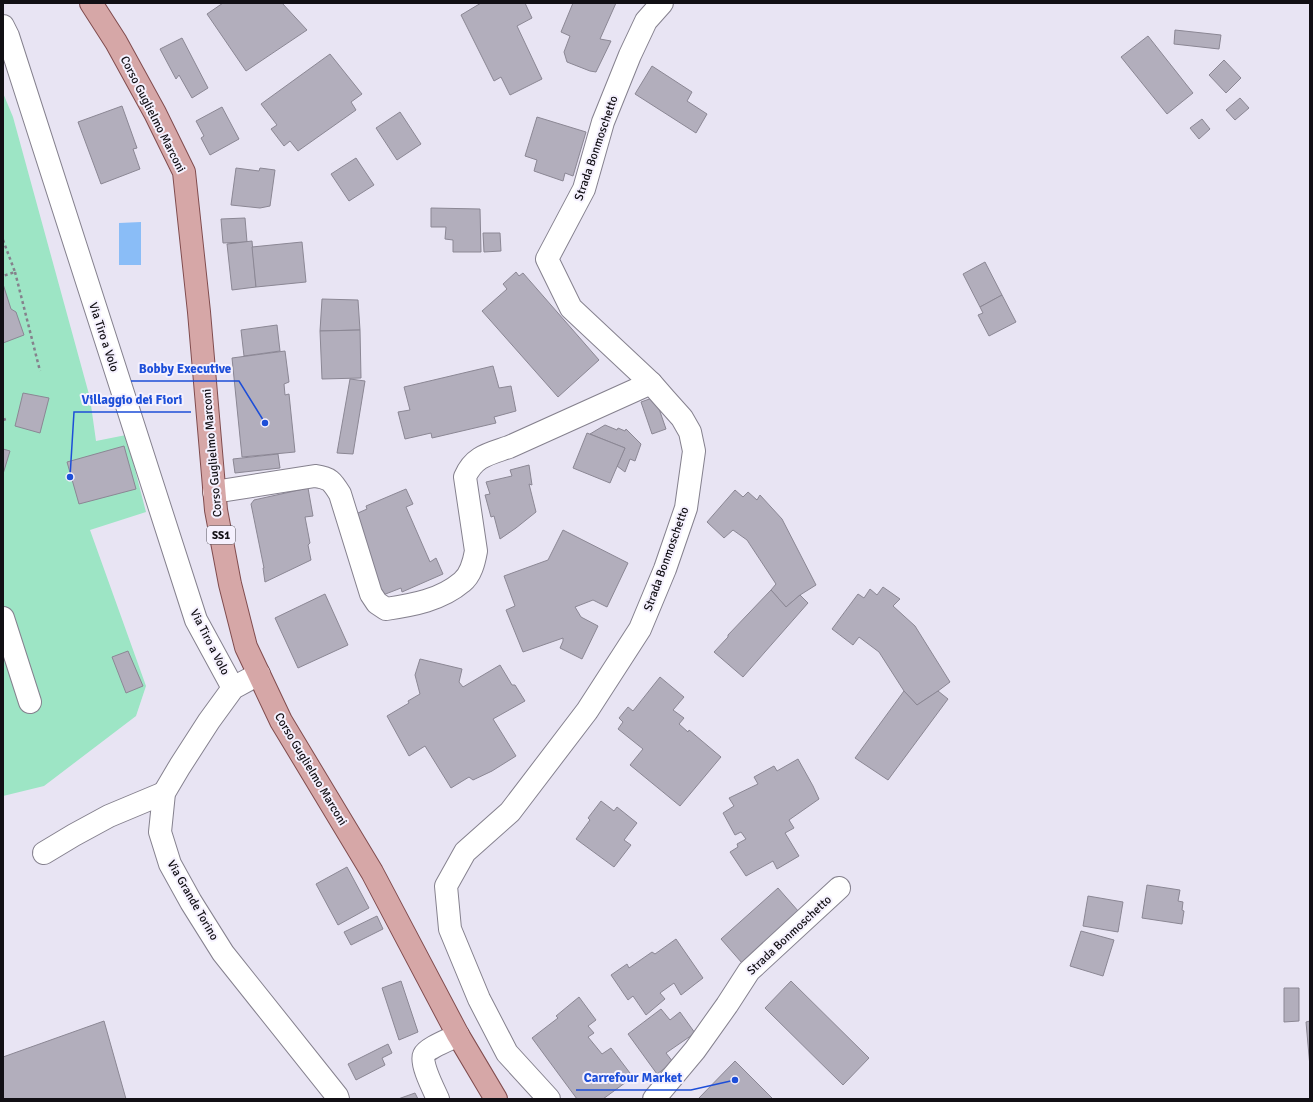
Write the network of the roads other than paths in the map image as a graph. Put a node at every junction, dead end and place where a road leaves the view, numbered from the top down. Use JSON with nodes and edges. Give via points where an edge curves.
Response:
{"nodes":[{"id":1,"x":91,"y":3,"type":"edge"},
{"id":2,"x":662,"y":3,"type":"edge"},
{"id":3,"x":3,"y":26,"type":"edge"},
{"id":4,"x":651,"y":383,"type":"junction"},
{"id":5,"x":214,"y":492,"type":"junction"},
{"id":6,"x":3,"y":618,"type":"edge"},
{"id":7,"x":259,"y":674,"type":"junction"},
{"id":8,"x":233,"y":688,"type":"junction"},
{"id":9,"x":30,"y":702,"type":"dead end"},
{"id":10,"x":164,"y":793,"type":"junction"},
{"id":11,"x":44,"y":853,"type":"dead end"},
{"id":12,"x":839,"y":888,"type":"dead end"},
{"id":13,"x":458,"y":1035,"type":"junction"},
{"id":14,"x":338,"y":1099,"type":"edge"},
{"id":15,"x":438,"y":1099,"type":"edge"},
{"id":16,"x":496,"y":1099,"type":"edge"},
{"id":17,"x":549,"y":1099,"type":"edge"},
{"id":18,"x":654,"y":1099,"type":"edge"}],
"edges":[{"from":1,"to":5,"type":"main road","name":"Corso Guglielmo Marconi","number":"SS1","via":[[148,100],[184,172]]},
{"from":2,"to":4,"type":"street","name":"Strada Bonmoschetto","via":[[646,21],[630,55],[603,122],[584,189],[548,259],[571,308]]},
{"from":3,"to":8,"type":"street","name":"Via Tiro a Volo","via":[[196,620]]},
{"from":4,"to":5,"type":"street","via":[[509,447],[487,454],[470,467],[465,477],[476,551],[469,573],[463,582],[438,598],[386,609],[377,604],[371,594],[340,494],[334,484],[326,478],[315,476]]},
{"from":4,"to":17,"type":"street","name":"Strada Bonmoschetto","via":[[682,418],[690,432],[694,451],[686,508],[665,569],[640,629],[587,711],[510,812],[465,852],[446,886],[450,929],[479,999],[507,1053]]},
{"from":5,"to":7,"type":"main road","name":"Corso Guglielmo Marconi","number":"SS1","via":[[230,584],[246,647]]},
{"from":6,"to":9,"type":"street"},
{"from":7,"to":8,"type":"street","name":"Via Grande Torino"},
{"from":7,"to":13,"type":"main road","name":"Corso Guglielmo Marconi","number":"SS1","via":[[280,721],[372,872]]},
{"from":8,"to":10,"type":"street","name":"Via Grande Torino"},
{"from":10,"to":11,"type":"street","via":[[109,816]]},
{"from":10,"to":14,"type":"street","name":"Via Grande Torino","via":[[160,832],[170,864],[191,902],[223,953]]},
{"from":12,"to":18,"type":"street","name":"Strada Bonmoschetto","via":[[749,971],[695,1050]]},
{"from":13,"to":15,"type":"street","via":[[428,1050],[424,1055],[423,1062]]},
{"from":13,"to":16,"type":"main road","name":"Corso Guglielmo Marconi"}]}
